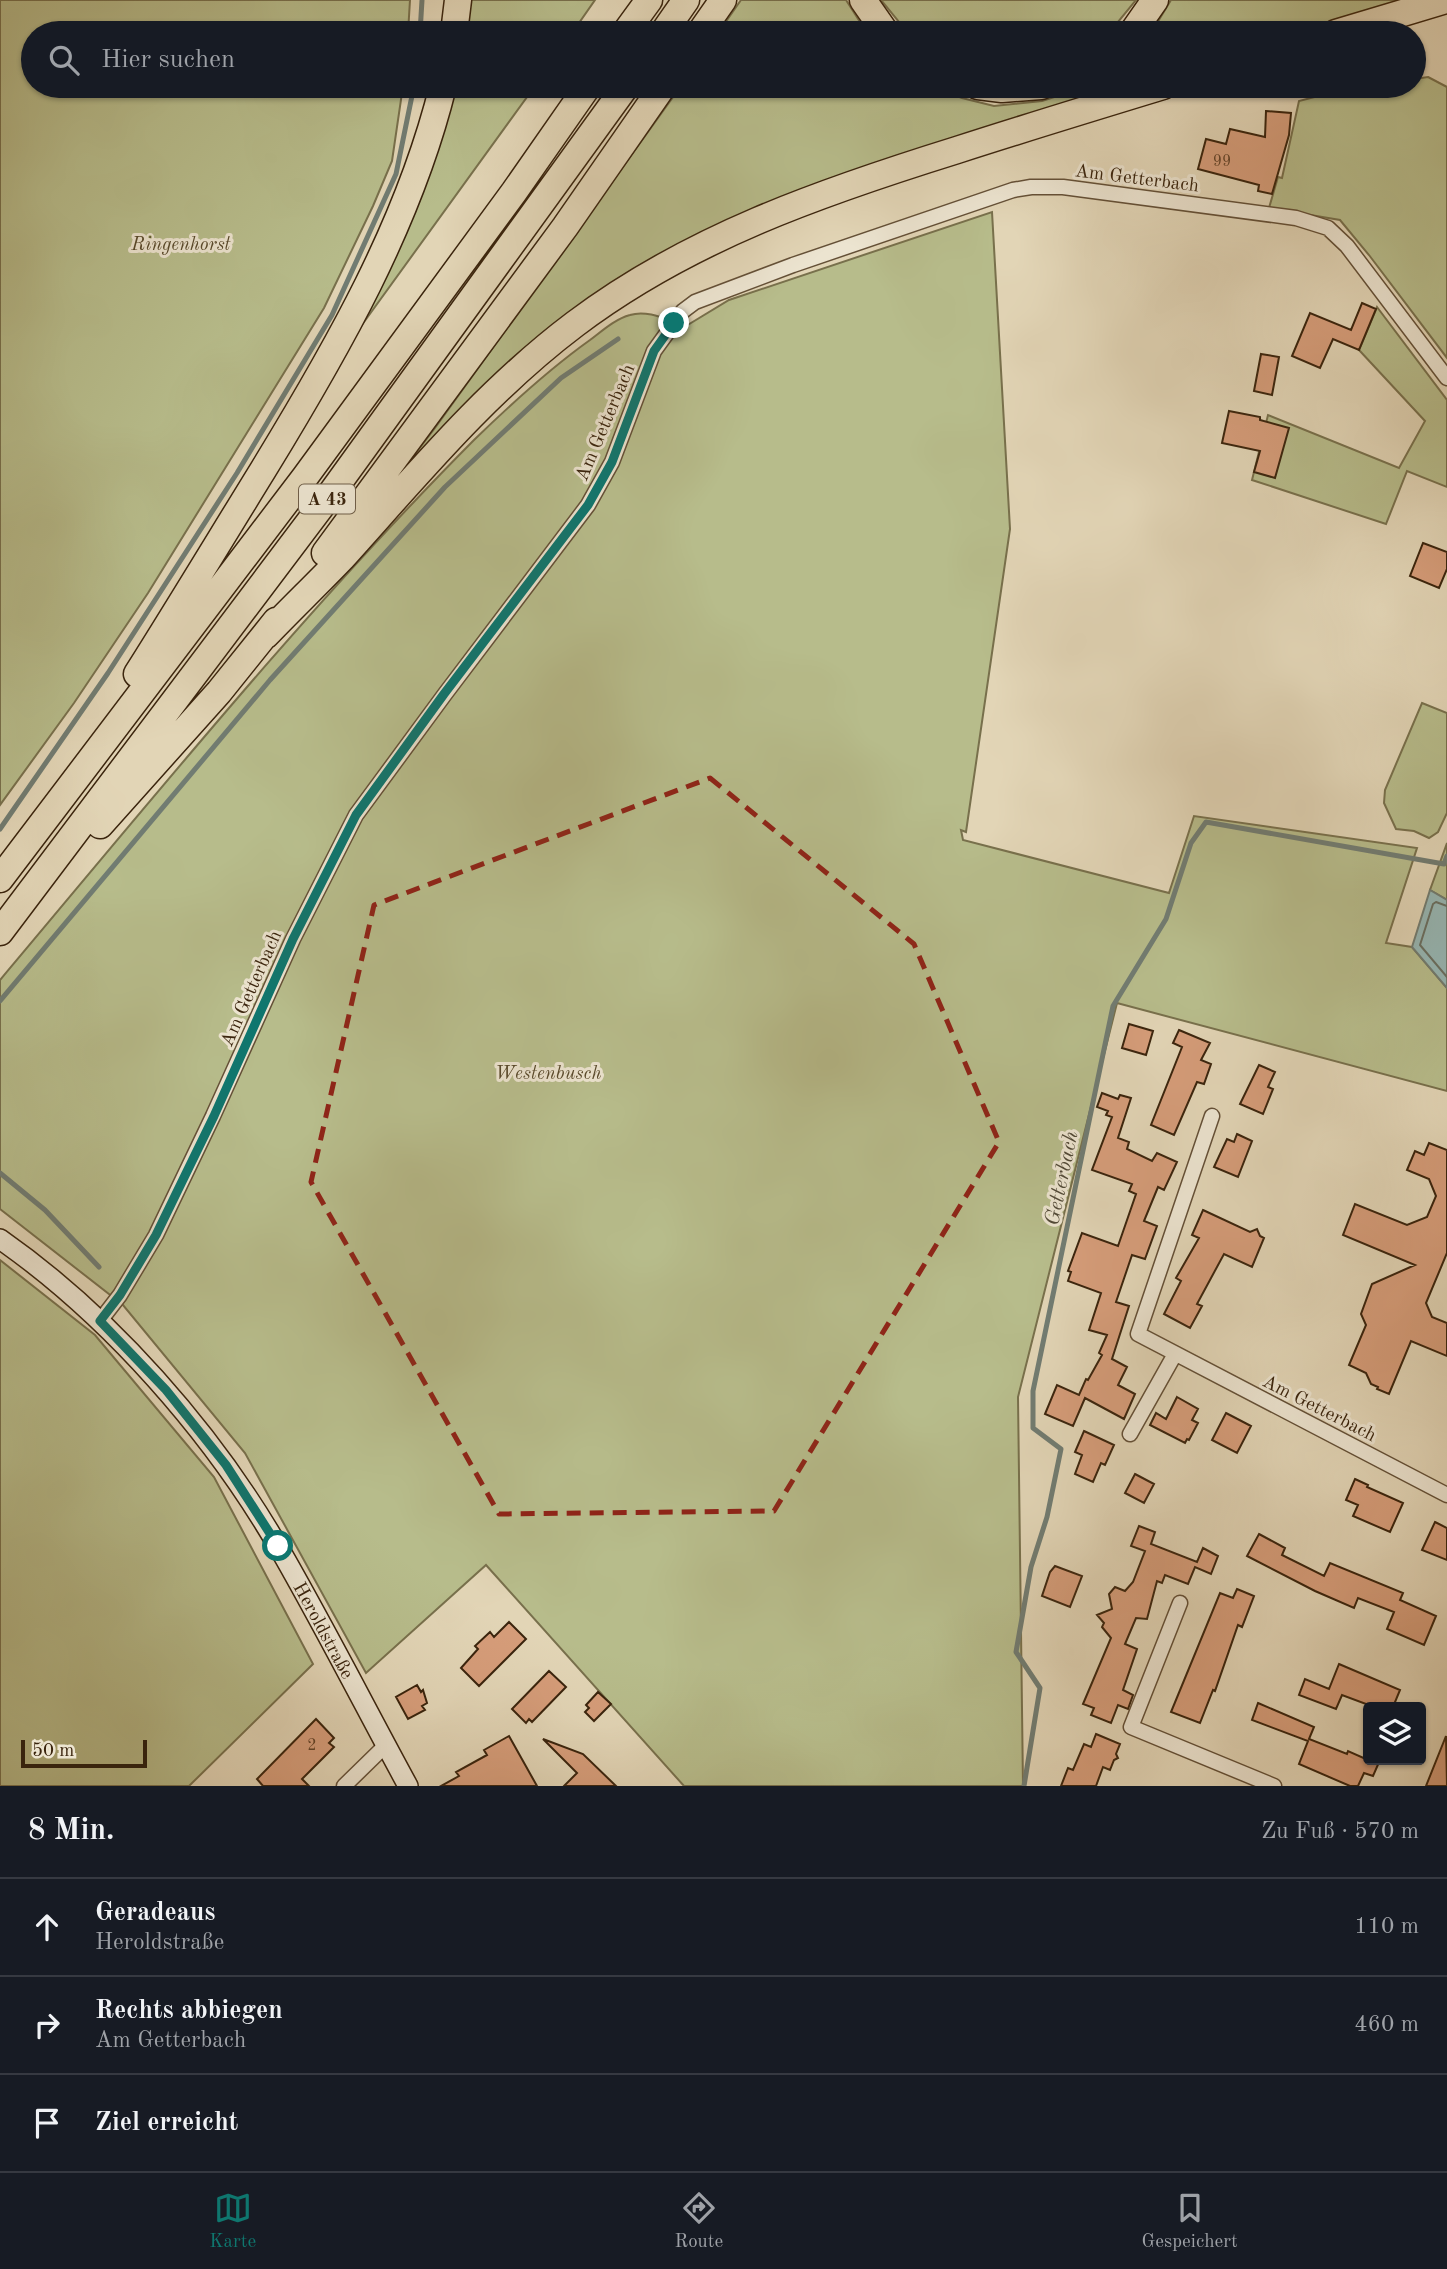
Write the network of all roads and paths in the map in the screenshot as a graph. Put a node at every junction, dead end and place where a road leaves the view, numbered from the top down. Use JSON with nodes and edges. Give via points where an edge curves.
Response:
{"nodes":[{"id":1,"x":458,"y":0,"type":"edge"},
{"id":2,"x":649,"y":0,"type":"edge"},
{"id":3,"x":686,"y":0,"type":"edge"},
{"id":4,"x":723,"y":0,"type":"edge"},
{"id":5,"x":863,"y":0,"type":"edge"},
{"id":6,"x":1155,"y":0,"type":"edge"},
{"id":7,"x":1446,"y":0,"type":"edge"},
{"id":8,"x":455,"y":21,"type":"edge"},
{"id":9,"x":634,"y":21,"type":"edge"},
{"id":10,"x":671,"y":21,"type":"edge"},
{"id":11,"x":708,"y":21,"type":"edge"},
{"id":12,"x":878,"y":21,"type":"edge"},
{"id":13,"x":1140,"y":21,"type":"edge"},
{"id":14,"x":1376,"y":21,"type":"edge"},
{"id":15,"x":440,"y":98,"type":"edge"},
{"id":16,"x":581,"y":98,"type":"edge"},
{"id":17,"x":617,"y":98,"type":"edge"},
{"id":18,"x":655,"y":98,"type":"edge"},
{"id":19,"x":1124,"y":98,"type":"edge"},
{"id":20,"x":1447,"y":378,"type":"edge"},
{"id":21,"x":266,"y":635,"type":"junction"},
{"id":22,"x":50,"y":811,"type":"junction"},
{"id":23,"x":0,"y":879,"type":"edge"},
{"id":24,"x":19,"y":906,"type":"junction"},
{"id":25,"x":0,"y":932,"type":"edge"},
{"id":26,"x":1212,"y":1116,"type":"dead end"},
{"id":27,"x":0,"y":1239,"type":"edge"},
{"id":28,"x":100,"y":1321,"type":"junction"},
{"id":29,"x":1175,"y":1354,"type":"junction"},
{"id":30,"x":1130,"y":1434,"type":"dead end"},
{"id":31,"x":1447,"y":1495,"type":"edge"},
{"id":32,"x":1180,"y":1603,"type":"dead end"},
{"id":33,"x":386,"y":1745,"type":"junction"},
{"id":34,"x":344,"y":1786,"type":"edge"},
{"id":35,"x":408,"y":1786,"type":"edge"},
{"id":36,"x":1274,"y":1786,"type":"edge"}],
"edges":[{"from":1,"to":8,"type":"highway"},
{"from":2,"to":9,"type":"highway"},
{"from":3,"to":10,"type":"highway"},
{"from":4,"to":11,"type":"highway"},
{"from":5,"to":12,"type":"highway"},
{"from":6,"to":13,"type":"highway"},
{"from":7,"to":14,"type":"highway"},
{"from":15,"to":22,"type":"highway","via":[[402,210],[343,334],[223,537]]},
{"from":16,"to":22,"type":"highway","number":"A 43","via":[[208,607]]},
{"from":17,"to":24,"type":"highway","number":"A 43","via":[[332,492]]},
{"from":18,"to":21,"type":"highway"},
{"from":19,"to":21,"type":"highway","via":[[775,212],[692,250],[630,286],[501,386]]},
{"from":20,"to":28,"type":"street","name":"Am Getterbach","via":[[1342,240],[1328,228],[1279,215],[1063,187],[1013,190],[695,302],[654,351],[612,462],[588,505],[356,815],[293,939],[156,1235]]},
{"from":21,"to":24,"type":"highway","via":[[145,776]]},
{"from":22,"to":23,"type":"highway","number":"A 43"},
{"from":24,"to":25,"type":"highway","number":"A 43"},
{"from":26,"to":29,"type":"street","name":"Am Getterbach","via":[[1138,1334]]},
{"from":27,"to":28,"type":"main road","name":"Heroldstraße"},
{"from":28,"to":33,"type":"main road","name":"Heroldstraße","via":[[166,1390],[226,1465],[278,1546]]},
{"from":29,"to":30,"type":"street"},
{"from":29,"to":31,"type":"street","name":"Am Getterbach"},
{"from":32,"to":36,"type":"street","via":[[1131,1727]]},
{"from":33,"to":34,"type":"street"},
{"from":33,"to":35,"type":"main road","name":"Heroldstraße"}]}
